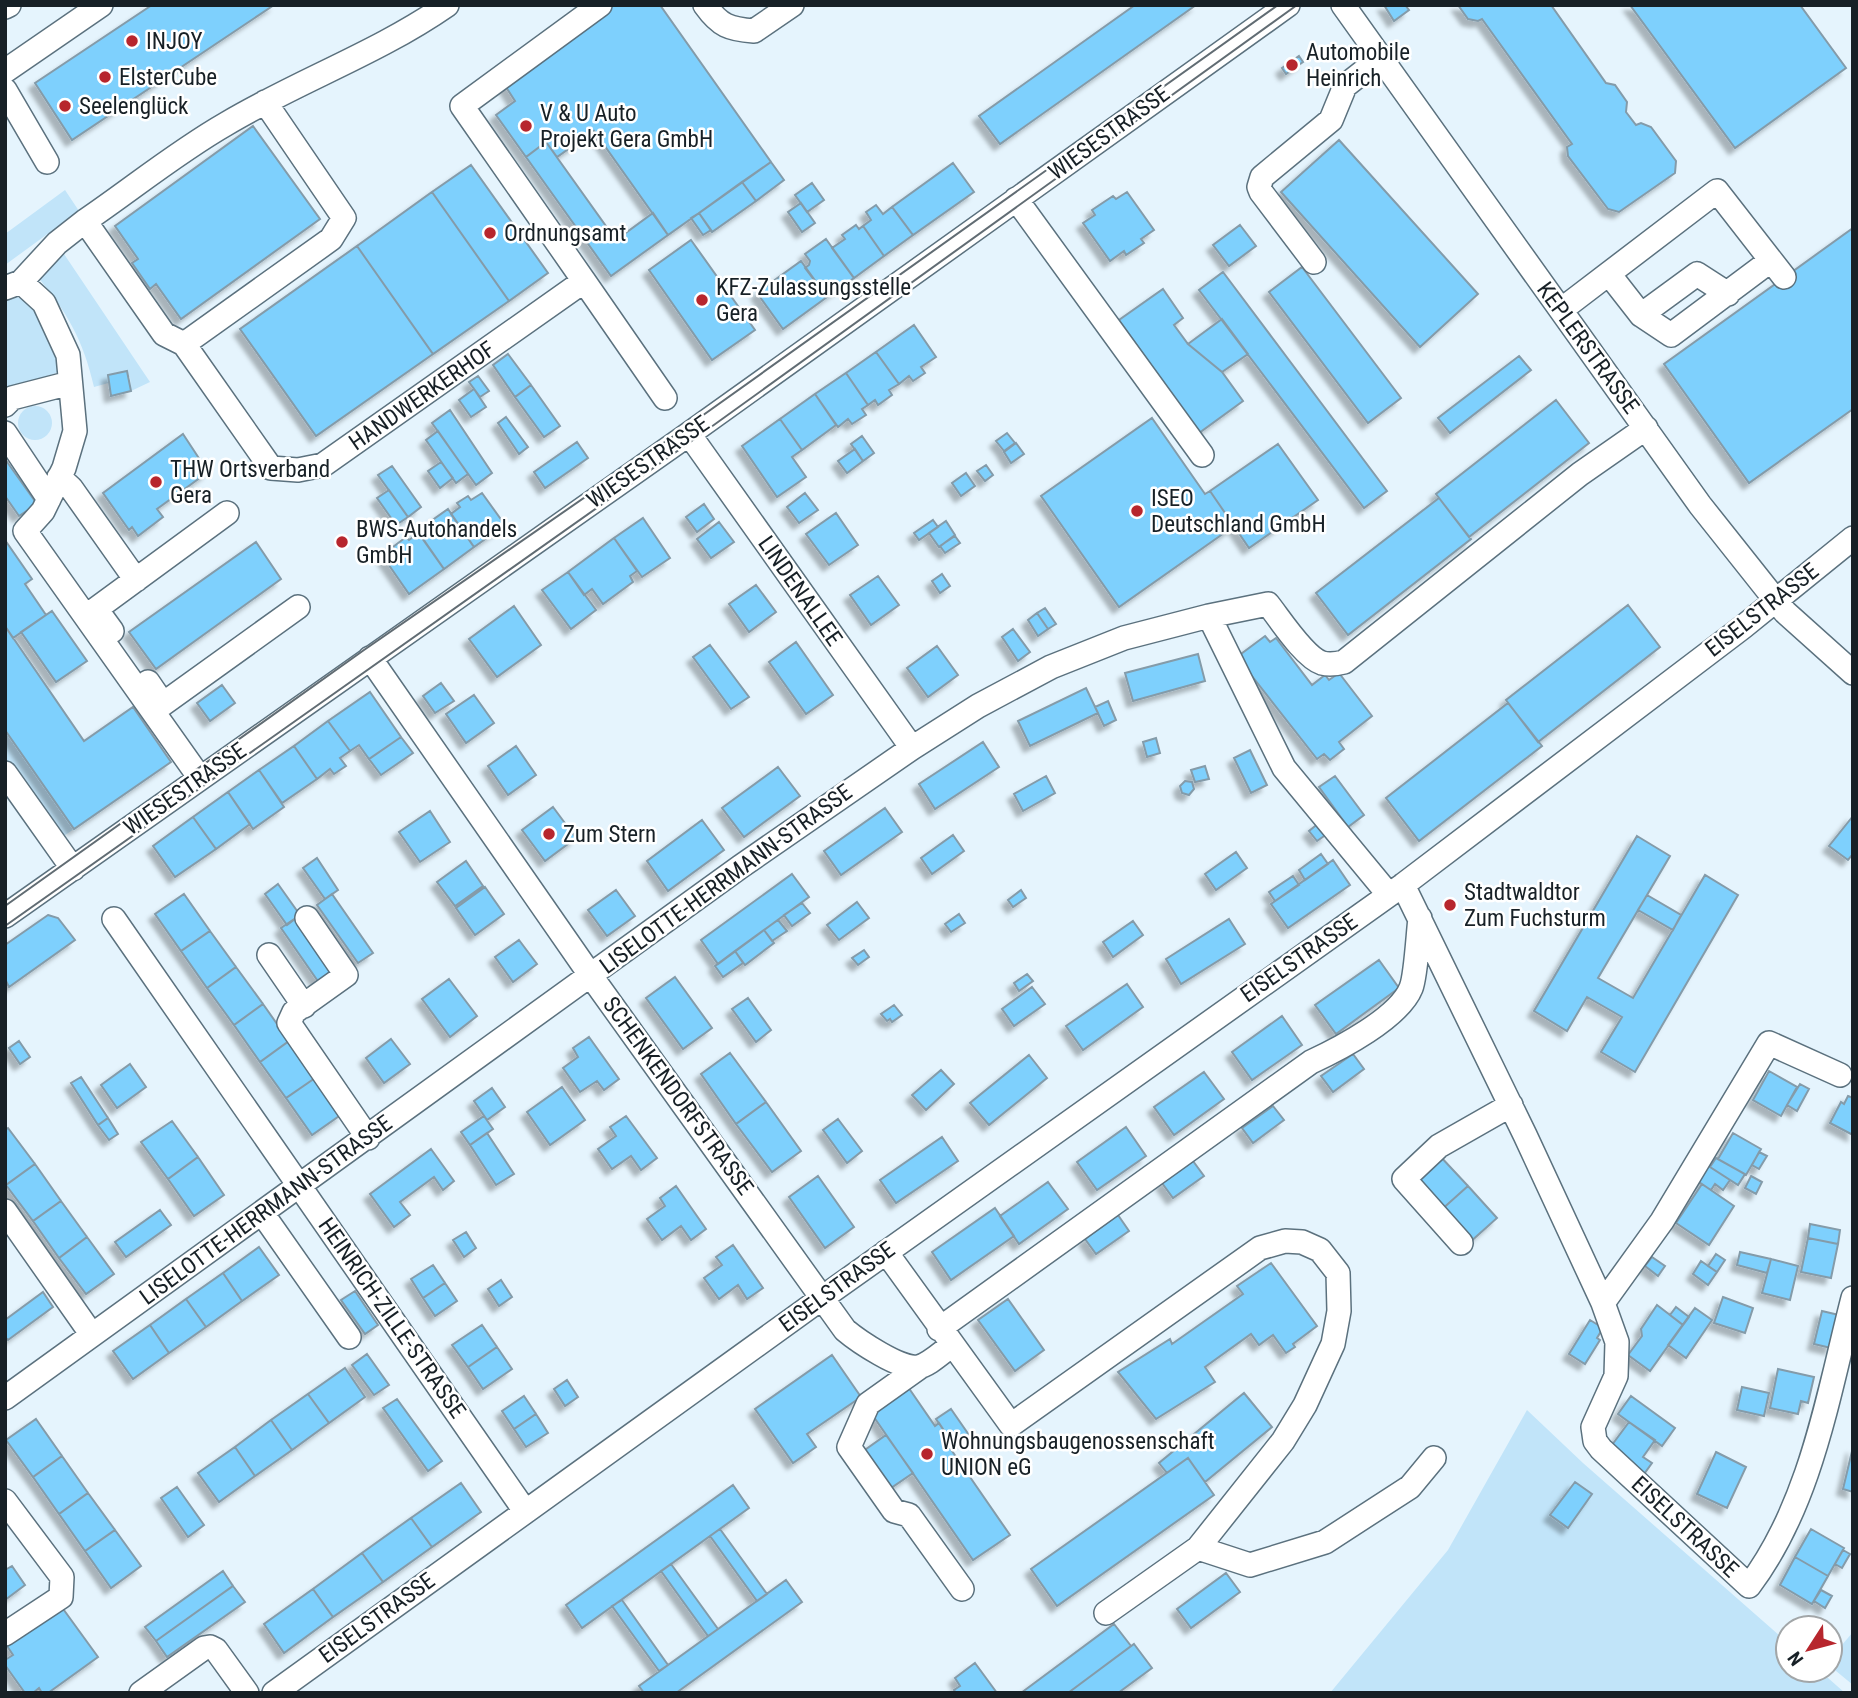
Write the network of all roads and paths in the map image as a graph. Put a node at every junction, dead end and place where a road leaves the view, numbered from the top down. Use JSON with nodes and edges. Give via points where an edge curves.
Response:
{"nodes":[{"id":1,"x":101,"y":5,"type":"edge"},
{"id":2,"x":447,"y":5,"type":"edge"},
{"id":3,"x":600,"y":5,"type":"edge"},
{"id":4,"x":705,"y":5,"type":"edge"},
{"id":5,"x":792,"y":5,"type":"edge"},
{"id":6,"x":1288,"y":5,"type":"edge"},
{"id":7,"x":1343,"y":5,"type":"edge"},
{"id":8,"x":1382,"y":57,"type":"junction"},
{"id":9,"x":5,"y":71,"type":"edge"},
{"id":10,"x":5,"y":90,"type":"edge"},
{"id":11,"x":265,"y":102,"type":"junction"},
{"id":12,"x":47,"y":162,"type":"dead end"},
{"id":13,"x":1016,"y":199,"type":"junction"},
{"id":14,"x":86,"y":221,"type":"junction"},
{"id":15,"x":1314,"y":262,"type":"dead end"},
{"id":16,"x":1609,"y":274,"type":"junction"},
{"id":17,"x":583,"y":281,"type":"junction"},
{"id":18,"x":13,"y":285,"type":"edge"},
{"id":19,"x":1728,"y":294,"type":"junction"},
{"id":20,"x":1670,"y":295,"type":"junction"},
{"id":21,"x":1561,"y":310,"type":"junction"},
{"id":22,"x":1641,"y":315,"type":"junction"},
{"id":23,"x":1698,"y":315,"type":"junction"},
{"id":24,"x":184,"y":344,"type":"junction"},
{"id":25,"x":70,"y":383,"type":"junction"},
{"id":26,"x":665,"y":398,"type":"dead end"},
{"id":27,"x":5,"y":405,"type":"edge"},
{"id":28,"x":1646,"y":428,"type":"junction"},
{"id":29,"x":5,"y":433,"type":"edge"},
{"id":30,"x":688,"y":433,"type":"junction"},
{"id":31,"x":1202,"y":455,"type":"dead end"},
{"id":32,"x":59,"y":477,"type":"junction"},
{"id":33,"x":49,"y":499,"type":"junction"},
{"id":34,"x":228,"y":513,"type":"dead end"},
{"id":35,"x":1853,"y":538,"type":"edge"},
{"id":36,"x":136,"y":580,"type":"junction"},
{"id":37,"x":1776,"y":601,"type":"junction"},
{"id":38,"x":298,"y":607,"type":"dead end"},
{"id":39,"x":1209,"y":616,"type":"junction"},
{"id":40,"x":370,"y":658,"type":"junction"},
{"id":41,"x":1853,"y":674,"type":"edge"},
{"id":42,"x":912,"y":748,"type":"junction"},
{"id":43,"x":5,"y":773,"type":"edge"},
{"id":44,"x":201,"y":778,"type":"junction"},
{"id":45,"x":73,"y":869,"type":"junction"},
{"id":46,"x":1396,"y":890,"type":"junction"},
{"id":47,"x":8,"y":909,"type":"edge"},
{"id":48,"x":307,"y":918,"type":"dead end"},
{"id":49,"x":1420,"y":918,"type":"junction"},
{"id":50,"x":114,"y":919,"type":"dead end"},
{"id":51,"x":269,"y":955,"type":"dead end"},
{"id":52,"x":591,"y":976,"type":"junction"},
{"id":53,"x":304,"y":1006,"type":"junction"},
{"id":54,"x":1840,"y":1075,"type":"dead end"},
{"id":55,"x":1511,"y":1105,"type":"junction"},
{"id":56,"x":368,"y":1138,"type":"junction"},
{"id":57,"x":301,"y":1186,"type":"junction"},
{"id":58,"x":5,"y":1211,"type":"edge"},
{"id":59,"x":262,"y":1213,"type":"junction"},
{"id":60,"x":1461,"y":1243,"type":"dead end"},
{"id":61,"x":886,"y":1252,"type":"junction"},
{"id":62,"x":822,"y":1297,"type":"junction"},
{"id":63,"x":1853,"y":1297,"type":"edge"},
{"id":64,"x":1603,"y":1303,"type":"junction"},
{"id":65,"x":92,"y":1335,"type":"junction"},
{"id":66,"x":349,"y":1337,"type":"dead end"},
{"id":67,"x":945,"y":1337,"type":"junction"},
{"id":68,"x":920,"y":1367,"type":"junction"},
{"id":69,"x":5,"y":1398,"type":"edge"},
{"id":70,"x":1434,"y":1458,"type":"dead end"},
{"id":71,"x":5,"y":1501,"type":"edge"},
{"id":72,"x":525,"y":1511,"type":"junction"},
{"id":73,"x":1198,"y":1548,"type":"junction"},
{"id":74,"x":962,"y":1589,"type":"dead end"},
{"id":75,"x":1106,"y":1613,"type":"dead end"},
{"id":76,"x":5,"y":1634,"type":"edge"},
{"id":77,"x":141,"y":1693,"type":"edge"},
{"id":78,"x":247,"y":1693,"type":"edge"},
{"id":79,"x":274,"y":1693,"type":"edge"}],
"edges":[{"from":1,"to":9,"type":"street"},
{"from":2,"to":11,"type":"street","via":[[410,31]]},
{"from":3,"to":17,"type":"street","via":[[459,101]]},
{"from":4,"to":5,"type":"street","via":[[716,20],[754,32]]},
{"from":6,"to":13,"type":"street","name":"WIESESTRASSE"},
{"from":7,"to":8,"type":"street","name":"KEPLERSTRASSE"},
{"from":8,"to":15,"type":"street","via":[[1345,86],[1331,120],[1259,182],[1261,192]]},
{"from":8,"to":21,"type":"street","name":"KEPLERSTRASSE"},
{"from":10,"to":12,"type":"street"},
{"from":11,"to":14,"type":"street","via":[[224,124]]},
{"from":11,"to":24,"type":"street","via":[[344,218],[331,239]]},
{"from":13,"to":30,"type":"street","name":"WIESESTRASSE"},
{"from":13,"to":31,"type":"street"},
{"from":14,"to":18,"type":"street"},
{"from":14,"to":24,"type":"street","name":"HANDWERKERHOF","via":[[164,334]]},
{"from":16,"to":19,"type":"street","via":[[1717,191],[1777,269]]},
{"from":16,"to":21,"type":"street"},
{"from":16,"to":22,"type":"street"},
{"from":17,"to":24,"type":"street","name":"HANDWERKERHOF","via":[[323,465],[298,470],[271,467]]},
{"from":17,"to":26,"type":"street"},
{"from":18,"to":25,"type":"street","via":[[44,303],[68,355]]},
{"from":19,"to":20,"type":"street","via":[[1697,274]]},
{"from":19,"to":23,"type":"street"},
{"from":20,"to":22,"type":"street"},
{"from":20,"to":23,"type":"street"},
{"from":21,"to":28,"type":"street","name":"KEPLERSTRASSE"},
{"from":22,"to":23,"type":"street","via":[[1671,335]]},
{"from":25,"to":27,"type":"street","via":[[12,398]]},
{"from":25,"to":32,"type":"street","via":[[75,431]]},
{"from":28,"to":37,"type":"street","name":"KEPLERSTRASSE"},
{"from":28,"to":39,"type":"street","name":"LISELOTTE-HERRMANN-STRASSE","via":[[1580,474],[1344,662],[1334,665],[1310,655],[1268,604]]},
{"from":29,"to":33,"type":"street"},
{"from":30,"to":40,"type":"street","name":"WIESESTRASSE"},
{"from":30,"to":42,"type":"street","name":"LINDENALLEE"},
{"from":32,"to":33,"type":"street"},
{"from":32,"to":36,"type":"street"},
{"from":33,"to":44,"type":"street","via":[[25,531]]},
{"from":34,"to":36,"type":"street"},
{"from":35,"to":37,"type":"street","name":"EISELSTRASSE"},
{"from":36,"to":38,"type":"street","via":[[96,609],[163,704]]},
{"from":37,"to":41,"type":"street","name":"KEPLERSTRASSE"},
{"from":37,"to":46,"type":"street","name":"EISELSTRASSE"},
{"from":39,"to":42,"type":"street","name":"LISELOTTE-HERRMANN-STRASSE","via":[[1124,638],[1051,667]]},
{"from":39,"to":46,"type":"street","via":[[1284,768]]},
{"from":40,"to":44,"type":"street","name":"WIESESTRASSE"},
{"from":40,"to":52,"type":"street","name":"SCHENKENDORFSTRASSE"},
{"from":42,"to":52,"type":"street","name":"LISELOTTE-HERRMANN-STRASSE"},
{"from":43,"to":45,"type":"street"},
{"from":44,"to":45,"type":"street","name":"WIESESTRASSE"},
{"from":45,"to":47,"type":"street","name":"WIESESTRASSE"},
{"from":46,"to":49,"type":"street","name":"EISELSTRASSE"},
{"from":46,"to":61,"type":"street","name":"EISELSTRASSE"},
{"from":48,"to":53,"type":"street","via":[[346,975]]},
{"from":49,"to":55,"type":"street","name":"EISELSTRASSE"},
{"from":49,"to":67,"type":"street","via":[[1411,989],[1392,1013],[1311,1062]]},
{"from":50,"to":57,"type":"street","name":"HEINRICH-ZILLE-STRASSE"},
{"from":51,"to":53,"type":"street"},
{"from":52,"to":56,"type":"street","name":"LISELOTTE-HERRMANN-STRASSE"},
{"from":52,"to":62,"type":"street","name":"SCHENKENDORFSTRASSE"},
{"from":53,"to":56,"type":"street","via":[[290,1017],[291,1028]]},
{"from":54,"to":64,"type":"street","via":[[1769,1043],[1662,1221]]},
{"from":55,"to":60,"type":"street","via":[[1439,1146],[1404,1179]]},
{"from":55,"to":64,"type":"street","name":"EISELSTRASSE"},
{"from":56,"to":57,"type":"street","name":"LISELOTTE-HERRMANN-STRASSE"},
{"from":57,"to":59,"type":"street","name":"LISELOTTE-HERRMANN-STRASSE"},
{"from":57,"to":72,"type":"street","name":"HEINRICH-ZILLE-STRASSE"},
{"from":58,"to":65,"type":"street"},
{"from":59,"to":65,"type":"street","name":"LISELOTTE-HERRMANN-STRASSE"},
{"from":59,"to":66,"type":"street"},
{"from":61,"to":62,"type":"street","name":"EISELSTRASSE"},
{"from":61,"to":67,"type":"street"},
{"from":62,"to":68,"type":"street","name":"SCHENKENDORFSTRASSE","via":[[855,1339],[904,1365]]},
{"from":62,"to":72,"type":"street","name":"EISELSTRASSE"},
{"from":63,"to":64,"type":"street","name":"EISELSTRASSE","via":[[1804,1484],[1749,1586],[1595,1441],[1593,1427],[1616,1376],[1618,1342]]},
{"from":65,"to":69,"type":"street","name":"LISELOTTE-HERRMANN-STRASSE"},
{"from":67,"to":68,"type":"street"},
{"from":67,"to":73,"type":"street","via":[[1011,1425],[1260,1248],[1285,1241],[1303,1242],[1320,1250],[1338,1273],[1339,1311],[1333,1344],[1283,1441]]},
{"from":68,"to":74,"type":"street","via":[[868,1404],[849,1447],[894,1511],[909,1515]]},
{"from":70,"to":73,"type":"street","via":[[1410,1487],[1325,1542],[1250,1565]]},
{"from":71,"to":76,"type":"street","via":[[62,1577],[61,1597]]},
{"from":72,"to":79,"type":"street","name":"EISELSTRASSE"},
{"from":73,"to":75,"type":"street"},
{"from":77,"to":78,"type":"street","via":[[210,1647]]}]}
